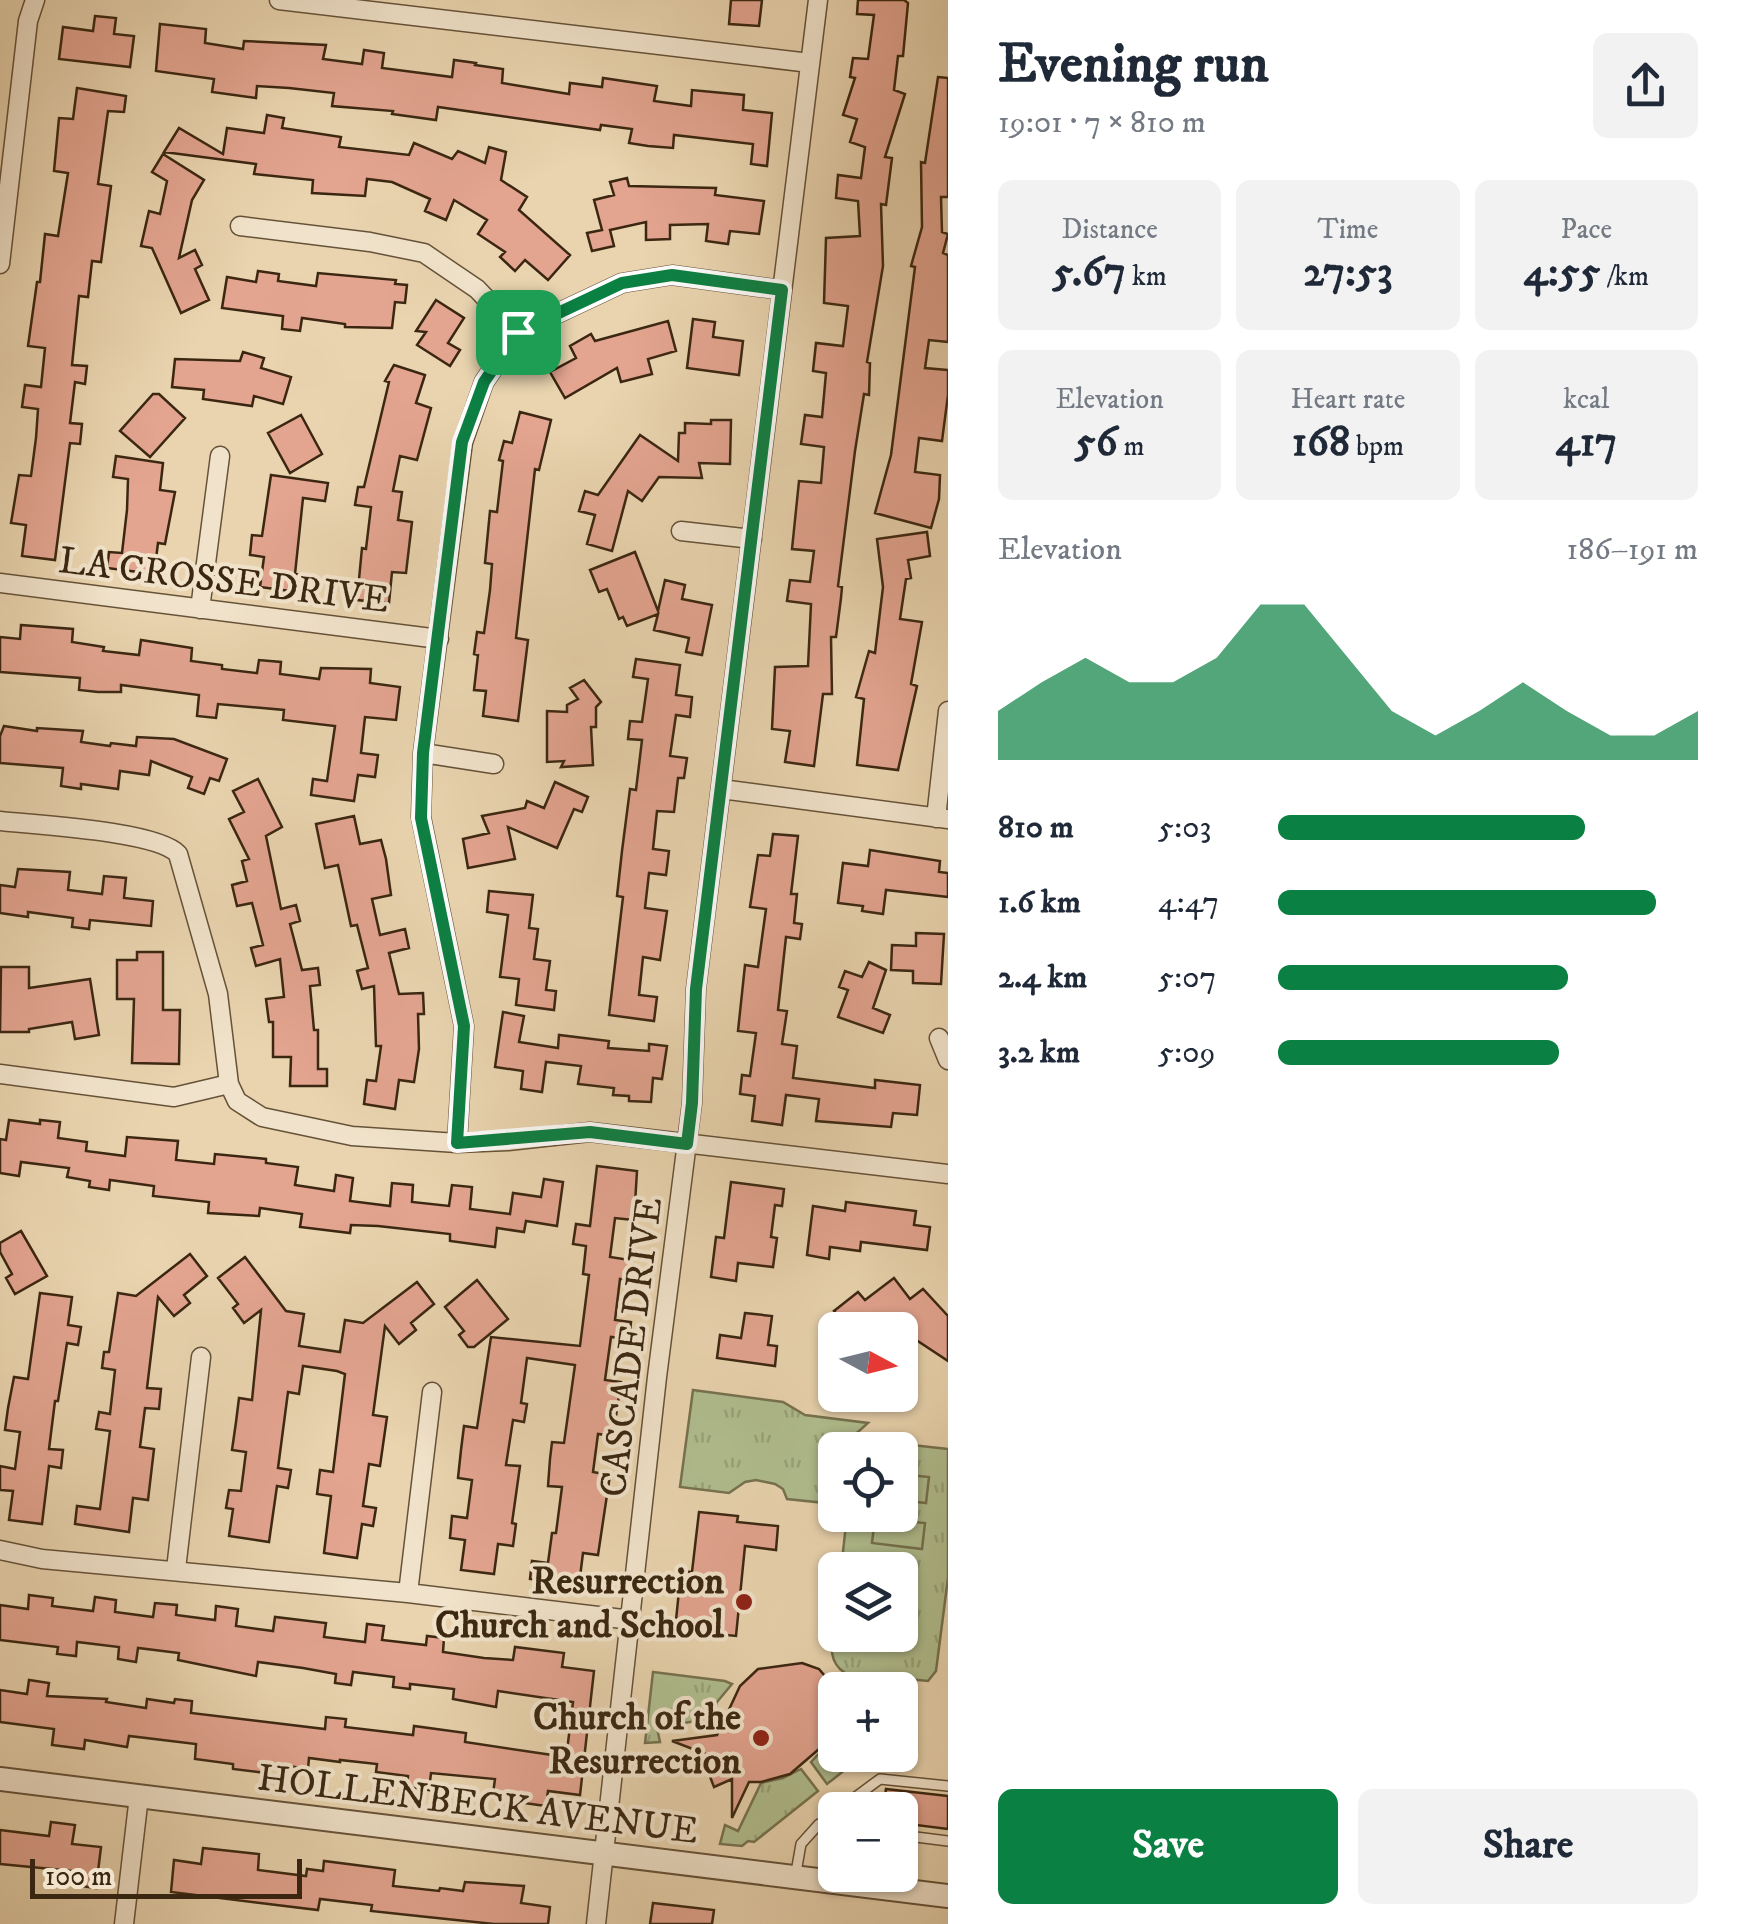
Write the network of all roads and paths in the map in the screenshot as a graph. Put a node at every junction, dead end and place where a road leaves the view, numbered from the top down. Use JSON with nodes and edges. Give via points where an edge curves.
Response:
{"nodes":[{"id":1,"x":35,"y":0,"type":"edge"},
{"id":2,"x":279,"y":0,"type":"edge"},
{"id":3,"x":818,"y":0,"type":"edge"},
{"id":4,"x":810,"y":64,"type":"junction"},
{"id":5,"x":4,"y":203,"type":"edge"},
{"id":6,"x":240,"y":226,"type":"dead end"},
{"id":7,"x":0,"y":264,"type":"edge"},
{"id":8,"x":782,"y":290,"type":"junction"},
{"id":9,"x":518,"y":332,"type":"junction"},
{"id":10,"x":220,"y":456,"type":"dead end"},
{"id":11,"x":682,"y":530,"type":"dead end"},
{"id":12,"x":752,"y":539,"type":"junction"},
{"id":13,"x":0,"y":583,"type":"edge"},
{"id":14,"x":200,"y":608,"type":"junction"},
{"id":15,"x":439,"y":639,"type":"junction"},
{"id":16,"x":948,"y":712,"type":"edge"},
{"id":17,"x":423,"y":753,"type":"junction"},
{"id":18,"x":494,"y":764,"type":"dead end"},
{"id":19,"x":721,"y":789,"type":"junction"},
{"id":20,"x":942,"y":819,"type":"edge"},
{"id":21,"x":0,"y":821,"type":"edge"},
{"id":22,"x":939,"y":1038,"type":"dead end"},
{"id":23,"x":948,"y":1060,"type":"edge"},
{"id":24,"x":0,"y":1074,"type":"edge"},
{"id":25,"x":229,"y":1084,"type":"junction"},
{"id":26,"x":457,"y":1143,"type":"junction"},
{"id":27,"x":687,"y":1144,"type":"junction"},
{"id":28,"x":948,"y":1174,"type":"edge"},
{"id":29,"x":201,"y":1357,"type":"dead end"},
{"id":30,"x":432,"y":1392,"type":"dead end"},
{"id":31,"x":0,"y":1550,"type":"edge"},
{"id":32,"x":176,"y":1569,"type":"junction"},
{"id":33,"x":408,"y":1593,"type":"junction"},
{"id":34,"x":631,"y":1620,"type":"junction"},
{"id":35,"x":0,"y":1779,"type":"edge"},
{"id":36,"x":948,"y":1786,"type":"edge"},
{"id":37,"x":862,"y":1792,"type":"edge"},
{"id":38,"x":139,"y":1796,"type":"junction"},
{"id":39,"x":818,"y":1825,"type":"edge"},
{"id":40,"x":918,"y":1838,"type":"edge"},
{"id":41,"x":948,"y":1842,"type":"edge"},
{"id":42,"x":603,"y":1854,"type":"junction"},
{"id":43,"x":795,"y":1878,"type":"junction"},
{"id":44,"x":948,"y":1896,"type":"edge"},
{"id":45,"x":124,"y":1924,"type":"edge"},
{"id":46,"x":596,"y":1924,"type":"edge"}],
"edges":[{"from":1,"to":5,"type":"street"},
{"from":2,"to":4,"type":"street"},
{"from":3,"to":4,"type":"street","name":"CASCADE DRIVE"},
{"from":4,"to":8,"type":"street","name":"CASCADE DRIVE"},
{"from":5,"to":7,"type":"street"},
{"from":6,"to":9,"type":"street","via":[[424,253],[477,289]]},
{"from":8,"to":9,"type":"street","via":[[672,275],[638,280]]},
{"from":8,"to":12,"type":"street","name":"CASCADE DRIVE"},
{"from":9,"to":15,"type":"street","via":[[484,382],[462,442]]},
{"from":10,"to":14,"type":"street"},
{"from":11,"to":12,"type":"street"},
{"from":12,"to":19,"type":"street","name":"CASCADE DRIVE"},
{"from":13,"to":14,"type":"street","name":"LA CROSSE DRIVE"},
{"from":14,"to":15,"type":"street","name":"LA CROSSE DRIVE"},
{"from":15,"to":17,"type":"street"},
{"from":16,"to":20,"type":"street"},
{"from":17,"to":18,"type":"street"},
{"from":17,"to":26,"type":"street","via":[[421,818],[464,1026]]},
{"from":19,"to":20,"type":"street"},
{"from":19,"to":27,"type":"street","name":"CASCADE DRIVE","via":[[696,989]]},
{"from":21,"to":25,"type":"street","via":[[142,838],[178,854],[218,994]]},
{"from":22,"to":23,"type":"street"},
{"from":24,"to":25,"type":"street","via":[[174,1097]]},
{"from":25,"to":26,"type":"street","via":[[236,1101],[262,1117],[352,1136]]},
{"from":26,"to":27,"type":"street","via":[[590,1132]]},
{"from":27,"to":28,"type":"street"},
{"from":27,"to":34,"type":"street","name":"CASCADE DRIVE"},
{"from":29,"to":32,"type":"street"},
{"from":30,"to":33,"type":"street"},
{"from":31,"to":32,"type":"street"},
{"from":32,"to":33,"type":"street"},
{"from":33,"to":34,"type":"street"},
{"from":34,"to":42,"type":"street","name":"CASCADE DRIVE"},
{"from":35,"to":38,"type":"street","name":"HOLLENBECK AVENUE"},
{"from":36,"to":37,"type":"lane","via":[[880,1779]]},
{"from":38,"to":42,"type":"street","name":"HOLLENBECK AVENUE"},
{"from":38,"to":45,"type":"street"},
{"from":39,"to":43,"type":"lane","via":[[801,1844]]},
{"from":40,"to":41,"type":"lane"},
{"from":42,"to":43,"type":"street","name":"HOLLENBECK AVENUE"},
{"from":42,"to":46,"type":"street","name":"CASCADE DRIVE"},
{"from":43,"to":44,"type":"street","name":"HOLLENBECK AVENUE"}]}
